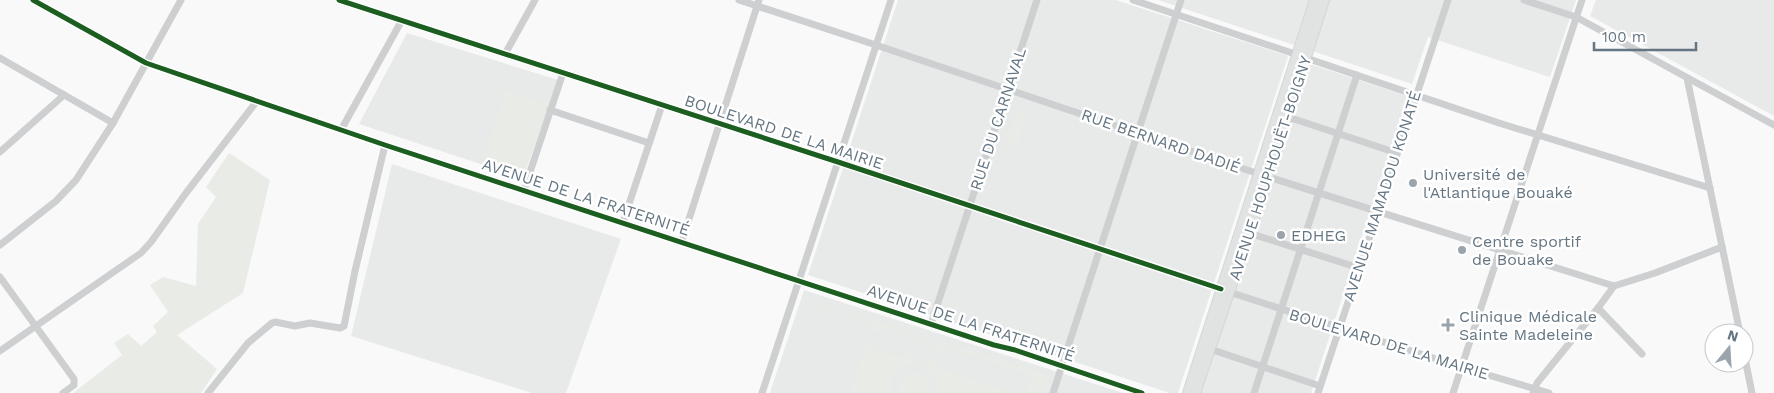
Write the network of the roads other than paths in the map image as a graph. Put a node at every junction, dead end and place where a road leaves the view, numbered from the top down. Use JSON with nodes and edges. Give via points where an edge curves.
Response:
{"nodes":[{"id":1,"x":33,"y":0,"type":"edge"},
{"id":2,"x":181,"y":0,"type":"edge"},
{"id":3,"x":339,"y":0,"type":"edge"},
{"id":4,"x":535,"y":0,"type":"edge"},
{"id":5,"x":739,"y":0,"type":"edge"},
{"id":6,"x":891,"y":0,"type":"edge"},
{"id":7,"x":1036,"y":0,"type":"edge"},
{"id":8,"x":1133,"y":0,"type":"edge"},
{"id":9,"x":1181,"y":0,"type":"edge"},
{"id":10,"x":1315,"y":0,"type":"edge"},
{"id":11,"x":1324,"y":0,"type":"edge"},
{"id":12,"x":1448,"y":0,"type":"edge"},
{"id":13,"x":1524,"y":0,"type":"edge"},
{"id":14,"x":1582,"y":0,"type":"edge"},
{"id":15,"x":758,"y":3,"type":"edge"},
{"id":16,"x":1176,"y":14,"type":"junction"},
{"id":17,"x":1576,"y":17,"type":"junction"},
{"id":18,"x":402,"y":20,"type":"junction"},
{"id":19,"x":876,"y":45,"type":"junction"},
{"id":20,"x":505,"y":54,"type":"junction"},
{"id":21,"x":1302,"y":56,"type":"junction"},
{"id":22,"x":1,"y":61,"type":"edge"},
{"id":23,"x":146,"y":63,"type":"junction"},
{"id":24,"x":563,"y":72,"type":"junction"},
{"id":25,"x":1357,"y":75,"type":"junction"},
{"id":26,"x":1687,"y":78,"type":"junction"},
{"id":27,"x":1008,"y":89,"type":"junction"},
{"id":28,"x":1416,"y":94,"type":"junction"},
{"id":29,"x":64,"y":95,"type":"junction"},
{"id":30,"x":257,"y":101,"type":"junction"},
{"id":31,"x":662,"y":105,"type":"junction"},
{"id":32,"x":550,"y":110,"type":"junction"},
{"id":33,"x":1288,"y":117,"type":"junction"},
{"id":34,"x":113,"y":123,"type":"junction"},
{"id":35,"x":719,"y":123,"type":"junction"},
{"id":36,"x":1774,"y":125,"type":"edge"},
{"id":37,"x":341,"y":130,"type":"junction"},
{"id":38,"x":1138,"y":133,"type":"junction"},
{"id":39,"x":1338,"y":133,"type":"junction"},
{"id":40,"x":1537,"y":135,"type":"junction"},
{"id":41,"x":649,"y":143,"type":"junction"},
{"id":42,"x":385,"y":145,"type":"junction"},
{"id":43,"x":0,"y":152,"type":"edge"},
{"id":44,"x":1397,"y":152,"type":"junction"},
{"id":45,"x":838,"y":162,"type":"junction"},
{"id":46,"x":1264,"y":175,"type":"junction"},
{"id":47,"x":1710,"y":188,"type":"junction"},
{"id":48,"x":524,"y":190,"type":"junction"},
{"id":49,"x":1318,"y":192,"type":"junction"},
{"id":50,"x":970,"y":206,"type":"junction"},
{"id":51,"x":1378,"y":212,"type":"junction"},
{"id":52,"x":623,"y":222,"type":"junction"},
{"id":53,"x":1248,"y":233,"type":"junction"},
{"id":54,"x":682,"y":241,"type":"junction"},
{"id":55,"x":1,"y":243,"type":"edge"},
{"id":56,"x":1722,"y":247,"type":"junction"},
{"id":57,"x":1299,"y":249,"type":"junction"},
{"id":58,"x":1100,"y":250,"type":"junction"},
{"id":59,"x":1499,"y":250,"type":"junction"},
{"id":60,"x":1359,"y":268,"type":"junction"},
{"id":61,"x":0,"y":277,"type":"edge"},
{"id":62,"x":799,"y":280,"type":"junction"},
{"id":63,"x":1614,"y":286,"type":"junction"},
{"id":64,"x":1225,"y":291,"type":"junction"},
{"id":65,"x":1598,"y":308,"type":"junction"},
{"id":66,"x":1280,"y":310,"type":"junction"},
{"id":67,"x":1738,"y":323,"type":"edge"},
{"id":68,"x":931,"y":324,"type":"junction"},
{"id":69,"x":35,"y":326,"type":"junction"},
{"id":70,"x":1339,"y":329,"type":"junction"},
{"id":71,"x":1210,"y":349,"type":"junction"},
{"id":72,"x":0,"y":351,"type":"edge"},
{"id":73,"x":1642,"y":354,"type":"dead end"},
{"id":74,"x":1061,"y":366,"type":"junction"},
{"id":75,"x":1262,"y":367,"type":"junction"},
{"id":76,"x":1461,"y":367,"type":"junction"},
{"id":77,"x":1748,"y":373,"type":"edge"},
{"id":78,"x":1319,"y":390,"type":"edge"},
{"id":79,"x":1534,"y":391,"type":"edge"},
{"id":80,"x":63,"y":393,"type":"edge"},
{"id":81,"x":208,"y":393,"type":"edge"},
{"id":82,"x":762,"y":393,"type":"edge"},
{"id":83,"x":1053,"y":393,"type":"edge"},
{"id":84,"x":1142,"y":393,"type":"edge"},
{"id":85,"x":1188,"y":393,"type":"edge"},
{"id":86,"x":1196,"y":393,"type":"edge"},
{"id":87,"x":1254,"y":393,"type":"edge"},
{"id":88,"x":1453,"y":393,"type":"edge"},
{"id":89,"x":1549,"y":393,"type":"edge"},
{"id":90,"x":1752,"y":393,"type":"edge"}],
"edges":[{"from":1,"to":23,"type":"street","name":"AVENUE DE LA FRATERNITÉ"},
{"from":2,"to":23,"type":"street"},
{"from":3,"to":18,"type":"street","name":"BOULEVARD DE LA MAIRIE"},
{"from":4,"to":20,"type":"street"},
{"from":5,"to":15,"type":"street","name":"RUE BERNARD DADIÉ"},
{"from":6,"to":19,"type":"street"},
{"from":7,"to":27,"type":"street","name":"RUE DU CARNAVAL"},
{"from":8,"to":16,"type":"street"},
{"from":9,"to":16,"type":"street"},
{"from":10,"to":21,"type":"highway","name":"AVENUE HOUPHOUËT-BOIGNY"},
{"from":11,"to":21,"type":"highway","name":"AVENUE HOUPHOUËT-BOIGNY"},
{"from":12,"to":28,"type":"street","name":"AVENUE MAMADOU KONATÉ"},
{"from":13,"to":17,"type":"street"},
{"from":14,"to":17,"type":"street"},
{"from":15,"to":19,"type":"street","name":"RUE BERNARD DADIÉ"},
{"from":15,"to":35,"type":"street"},
{"from":16,"to":21,"type":"street"},
{"from":16,"to":38,"type":"street"},
{"from":17,"to":26,"type":"street"},
{"from":17,"to":40,"type":"street"},
{"from":18,"to":20,"type":"street","name":"BOULEVARD DE LA MAIRIE"},
{"from":18,"to":37,"type":"street"},
{"from":19,"to":27,"type":"street","name":"RUE BERNARD DADIÉ"},
{"from":19,"to":45,"type":"street"},
{"from":20,"to":24,"type":"street","name":"BOULEVARD DE LA MAIRIE"},
{"from":21,"to":25,"type":"street"},
{"from":21,"to":33,"type":"highway","name":"AVENUE HOUPHOUËT-BOIGNY"},
{"from":21,"to":46,"type":"highway","name":"AVENUE HOUPHOUËT-BOIGNY"},
{"from":22,"to":29,"type":"street"},
{"from":23,"to":30,"type":"street","name":"AVENUE DE LA FRATERNITÉ"},
{"from":23,"to":34,"type":"street"},
{"from":24,"to":31,"type":"street","name":"BOULEVARD DE LA MAIRIE"},
{"from":24,"to":32,"type":"street"},
{"from":25,"to":28,"type":"street"},
{"from":25,"to":39,"type":"street"},
{"from":26,"to":36,"type":"street"},
{"from":26,"to":47,"type":"street"},
{"from":27,"to":38,"type":"street","name":"RUE BERNARD DADIÉ"},
{"from":27,"to":50,"type":"street","name":"RUE DU CARNAVAL"},
{"from":28,"to":40,"type":"street"},
{"from":28,"to":44,"type":"street","name":"AVENUE MAMADOU KONATÉ"},
{"from":29,"to":34,"type":"street"},
{"from":29,"to":43,"type":"street"},
{"from":30,"to":37,"type":"street","name":"AVENUE DE LA FRATERNITÉ"},
{"from":30,"to":69,"type":"street","via":[[148,246]]},
{"from":31,"to":35,"type":"street","name":"BOULEVARD DE LA MAIRIE"},
{"from":31,"to":41,"type":"street"},
{"from":32,"to":41,"type":"street"},
{"from":32,"to":48,"type":"street"},
{"from":33,"to":39,"type":"street"},
{"from":33,"to":46,"type":"highway","name":"AVENUE HOUPHOUËT-BOIGNY"},
{"from":34,"to":55,"type":"street","via":[[89,163],[67,191]]},
{"from":35,"to":45,"type":"street","name":"BOULEVARD DE LA MAIRIE"},
{"from":35,"to":54,"type":"street"},
{"from":37,"to":42,"type":"street","name":"AVENUE DE LA FRATERNITÉ"},
{"from":38,"to":46,"type":"street","name":"RUE BERNARD DADIÉ"},
{"from":38,"to":58,"type":"street"},
{"from":39,"to":44,"type":"street"},
{"from":39,"to":49,"type":"street"},
{"from":40,"to":47,"type":"street"},
{"from":40,"to":59,"type":"street"},
{"from":41,"to":52,"type":"street"},
{"from":42,"to":48,"type":"street","name":"AVENUE DE LA FRATERNITÉ"},
{"from":42,"to":81,"type":"street","via":[[344,326],[272,323],[248,343]]},
{"from":44,"to":51,"type":"street","name":"AVENUE MAMADOU KONATÉ"},
{"from":45,"to":50,"type":"street","name":"BOULEVARD DE LA MAIRIE"},
{"from":45,"to":62,"type":"street"},
{"from":46,"to":49,"type":"street","name":"RUE BERNARD DADIÉ"},
{"from":46,"to":53,"type":"highway","name":"AVENUE HOUPHOUËT-BOIGNY"},
{"from":46,"to":64,"type":"highway","name":"AVENUE HOUPHOUËT-BOIGNY"},
{"from":47,"to":56,"type":"street"},
{"from":48,"to":52,"type":"street","name":"AVENUE DE LA FRATERNITÉ"},
{"from":49,"to":51,"type":"street","name":"RUE BERNARD DADIÉ"},
{"from":49,"to":57,"type":"street"},
{"from":50,"to":58,"type":"street","name":"BOULEVARD DE LA MAIRIE"},
{"from":50,"to":68,"type":"street","name":"RUE DU CARNAVAL"},
{"from":51,"to":59,"type":"street","name":"RUE BERNARD DADIÉ"},
{"from":51,"to":60,"type":"street","name":"AVENUE MAMADOU KONATÉ"},
{"from":52,"to":54,"type":"street","name":"AVENUE DE LA FRATERNITÉ"},
{"from":53,"to":57,"type":"street"},
{"from":53,"to":64,"type":"highway","name":"AVENUE HOUPHOUËT-BOIGNY"},
{"from":54,"to":62,"type":"street","name":"AVENUE DE LA FRATERNITÉ"},
{"from":56,"to":63,"type":"street"},
{"from":56,"to":67,"type":"street"},
{"from":57,"to":60,"type":"street"},
{"from":57,"to":66,"type":"street"},
{"from":58,"to":64,"type":"street","name":"BOULEVARD DE LA MAIRIE"},
{"from":58,"to":74,"type":"street"},
{"from":59,"to":63,"type":"street","name":"RUE BERNARD DADIÉ"},
{"from":59,"to":76,"type":"street"},
{"from":60,"to":70,"type":"street","name":"AVENUE MAMADOU KONATÉ"},
{"from":61,"to":69,"type":"street"},
{"from":62,"to":68,"type":"street","name":"AVENUE DE LA FRATERNITÉ"},
{"from":62,"to":82,"type":"street"},
{"from":63,"to":65,"type":"street"},
{"from":64,"to":66,"type":"street","name":"BOULEVARD DE LA MAIRIE"},
{"from":64,"to":71,"type":"highway","name":"AVENUE HOUPHOUËT-BOIGNY"},
{"from":64,"to":85,"type":"highway","name":"AVENUE HOUPHOUËT-BOIGNY"},
{"from":65,"to":73,"type":"street"},
{"from":65,"to":79,"type":"street","via":[[1543,375]]},
{"from":66,"to":70,"type":"street","name":"BOULEVARD DE LA MAIRIE"},
{"from":66,"to":75,"type":"street"},
{"from":68,"to":74,"type":"street","name":"AVENUE DE LA FRATERNITÉ"},
{"from":69,"to":72,"type":"street"},
{"from":69,"to":80,"type":"street","via":[[74,379],[74,385]]},
{"from":70,"to":76,"type":"street","name":"BOULEVARD DE LA MAIRIE"},
{"from":70,"to":78,"type":"street","name":"AVENUE MAMADOU KONATÉ"},
{"from":71,"to":75,"type":"street"},
{"from":71,"to":86,"type":"highway","name":"AVENUE HOUPHOUËT-BOIGNY"},
{"from":74,"to":83,"type":"street"},
{"from":74,"to":84,"type":"street","name":"AVENUE DE LA FRATERNITÉ"},
{"from":75,"to":78,"type":"street"},
{"from":75,"to":87,"type":"street"},
{"from":76,"to":79,"type":"street","name":"BOULEVARD DE LA MAIRIE"},
{"from":76,"to":88,"type":"street"},
{"from":77,"to":90,"type":"street"},
{"from":79,"to":89,"type":"street","name":"BOULEVARD DE LA MAIRIE"}]}
